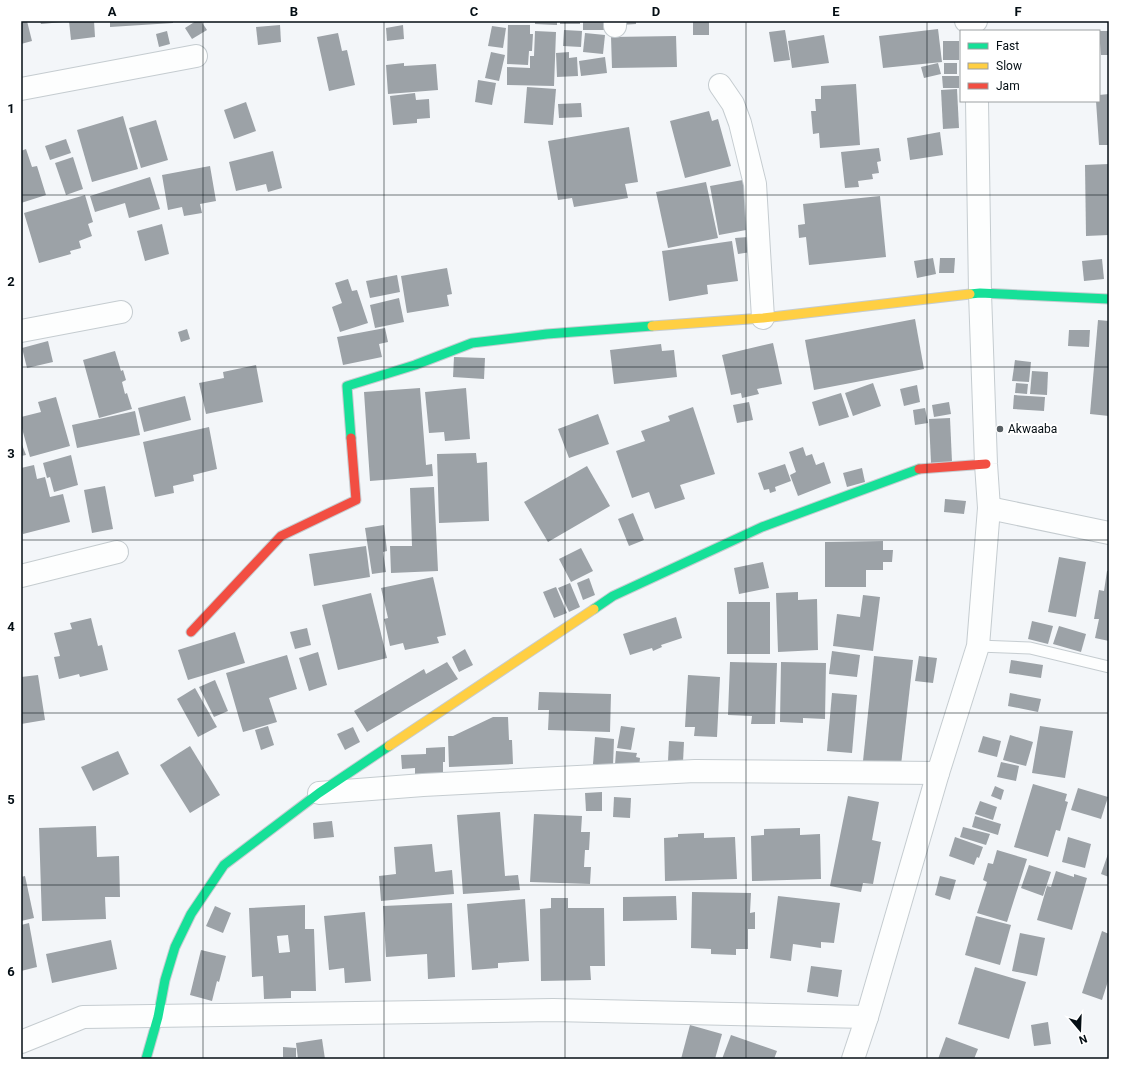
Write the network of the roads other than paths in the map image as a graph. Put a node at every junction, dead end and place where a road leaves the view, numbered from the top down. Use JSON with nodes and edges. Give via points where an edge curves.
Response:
{"nodes":[{"id":1,"x":966,"y":21,"type":"edge"},
{"id":2,"x":976,"y":21,"type":"edge"},
{"id":3,"x":196,"y":56,"type":"dead end"},
{"id":4,"x":720,"y":86,"type":"dead end"},
{"id":5,"x":21,"y":89,"type":"edge"},
{"id":6,"x":977,"y":102,"type":"edge"},
{"id":7,"x":980,"y":293,"type":"junction"},
{"id":8,"x":1109,"y":299,"type":"edge"},
{"id":9,"x":121,"y":312,"type":"dead end"},
{"id":10,"x":763,"y":318,"type":"junction"},
{"id":11,"x":21,"y":331,"type":"edge"},
{"id":12,"x":986,"y":464,"type":"junction"},
{"id":13,"x":989,"y":508,"type":"junction"},
{"id":14,"x":1109,"y":533,"type":"edge"},
{"id":15,"x":117,"y":552,"type":"dead end"},
{"id":16,"x":21,"y":576,"type":"edge"},
{"id":17,"x":191,"y":632,"type":"dead end"},
{"id":18,"x":978,"y":646,"type":"junction"},
{"id":19,"x":1109,"y":667,"type":"edge"},
{"id":20,"x":938,"y":773,"type":"junction"},
{"id":21,"x":319,"y":794,"type":"junction"},
{"id":22,"x":158,"y":1017,"type":"junction"},
{"id":23,"x":867,"y":1017,"type":"junction"},
{"id":24,"x":21,"y":1042,"type":"edge"},
{"id":25,"x":146,"y":1059,"type":"edge"},
{"id":26,"x":853,"y":1059,"type":"edge"}],
"edges":[{"from":1,"to":2,"type":"street"},
{"from":3,"to":5,"type":"street"},
{"from":4,"to":10,"type":"street","via":[[733,104],[740,123],[755,184]]},
{"from":6,"to":7,"type":"street"},
{"from":7,"to":8,"type":"street"},
{"from":7,"to":10,"type":"street"},
{"from":7,"to":12,"type":"street"},
{"from":9,"to":11,"type":"street"},
{"from":10,"to":17,"type":"street","via":[[547,334],[472,343],[415,365],[347,386],[356,500],[281,536]]},
{"from":12,"to":13,"type":"street"},
{"from":12,"to":21,"type":"street","via":[[916,470],[762,527],[613,596]]},
{"from":13,"to":14,"type":"street"},
{"from":13,"to":18,"type":"street"},
{"from":15,"to":16,"type":"street"},
{"from":18,"to":19,"type":"lane","via":[[1030,648]]},
{"from":18,"to":20,"type":"street"},
{"from":20,"to":21,"type":"street","via":[[695,771],[423,785]]},
{"from":20,"to":23,"type":"street"},
{"from":21,"to":22,"type":"street","via":[[224,865],[191,914],[175,946]]},
{"from":22,"to":23,"type":"street","via":[[553,1010]]},
{"from":22,"to":24,"type":"street","via":[[83,1017]]},
{"from":22,"to":25,"type":"street"},
{"from":23,"to":26,"type":"street"}]}
